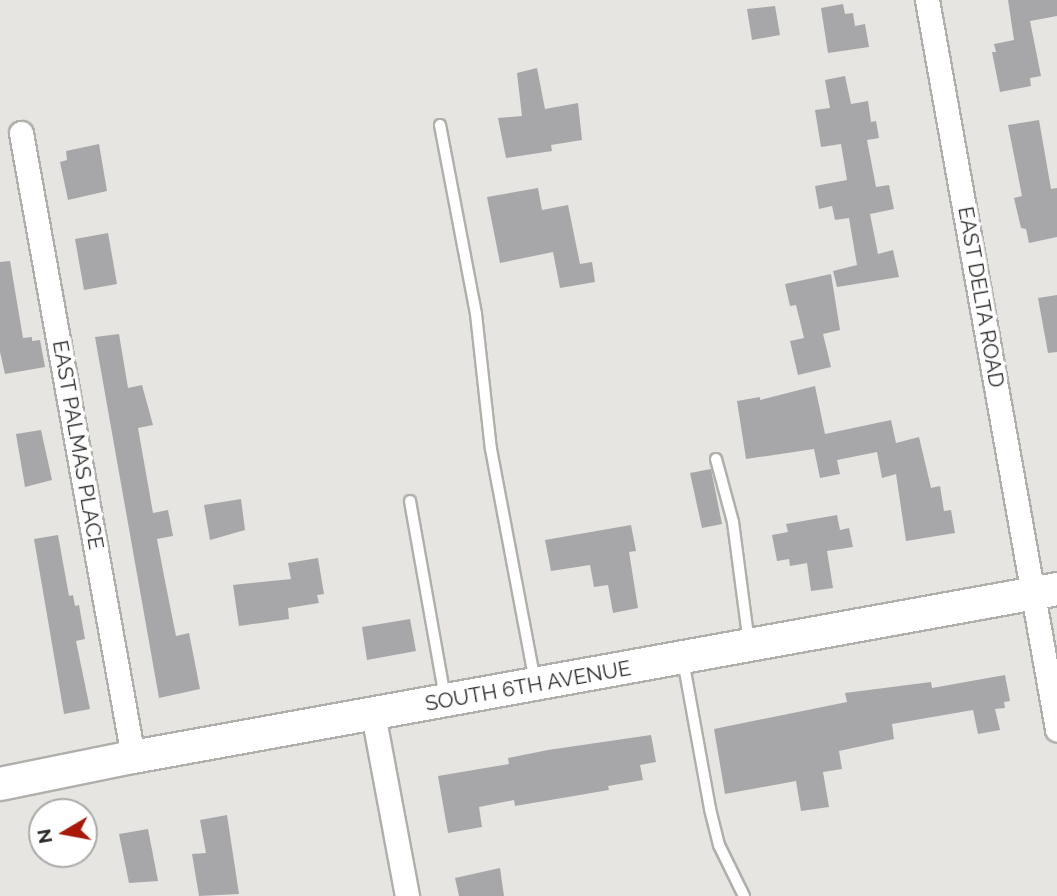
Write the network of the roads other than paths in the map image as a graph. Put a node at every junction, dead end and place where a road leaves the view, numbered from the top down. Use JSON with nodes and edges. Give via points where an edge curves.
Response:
{"nodes":[{"id":1,"x":928,"y":0,"type":"edge"},
{"id":2,"x":440,"y":125,"type":"dead end"},
{"id":3,"x":21,"y":133,"type":"dead end"},
{"id":4,"x":716,"y":459,"type":"dead end"},
{"id":5,"x":410,"y":500,"type":"dead end"},
{"id":6,"x":1046,"y":591,"type":"edge"},
{"id":7,"x":749,"y":645,"type":"junction"},
{"id":8,"x":682,"y":657,"type":"junction"},
{"id":9,"x":535,"y":684,"type":"junction"},
{"id":10,"x":446,"y":701,"type":"junction"},
{"id":11,"x":373,"y":714,"type":"junction"},
{"id":12,"x":1057,"y":729,"type":"edge"},
{"id":13,"x":133,"y":757,"type":"junction"},
{"id":14,"x":0,"y":784,"type":"edge"},
{"id":15,"x":407,"y":896,"type":"edge"},
{"id":16,"x":744,"y":896,"type":"edge"}],
"edges":[{"from":1,"to":6,"type":"street","name":"EAST DELTA ROAD"},
{"from":2,"to":9,"type":"lane","via":[[476,314],[491,449]]},
{"from":3,"to":13,"type":"street","name":"EAST PALMAS PLACE"},
{"from":4,"to":7,"type":"lane","via":[[733,522]]},
{"from":5,"to":10,"type":"lane"},
{"from":6,"to":7,"type":"street","name":"SOUTH 6TH AVENUE"},
{"from":6,"to":12,"type":"street","name":"EAST DELTA ROAD"},
{"from":7,"to":8,"type":"street","name":"SOUTH 6TH AVENUE"},
{"from":8,"to":9,"type":"street","name":"SOUTH 6TH AVENUE"},
{"from":8,"to":16,"type":"lane","via":[[719,845]]},
{"from":9,"to":10,"type":"street","name":"SOUTH 6TH AVENUE"},
{"from":10,"to":11,"type":"street","name":"SOUTH 6TH AVENUE"},
{"from":11,"to":13,"type":"street","name":"SOUTH 6TH AVENUE"},
{"from":11,"to":15,"type":"street"},
{"from":13,"to":14,"type":"street","name":"SOUTH 6TH AVENUE"}]}
